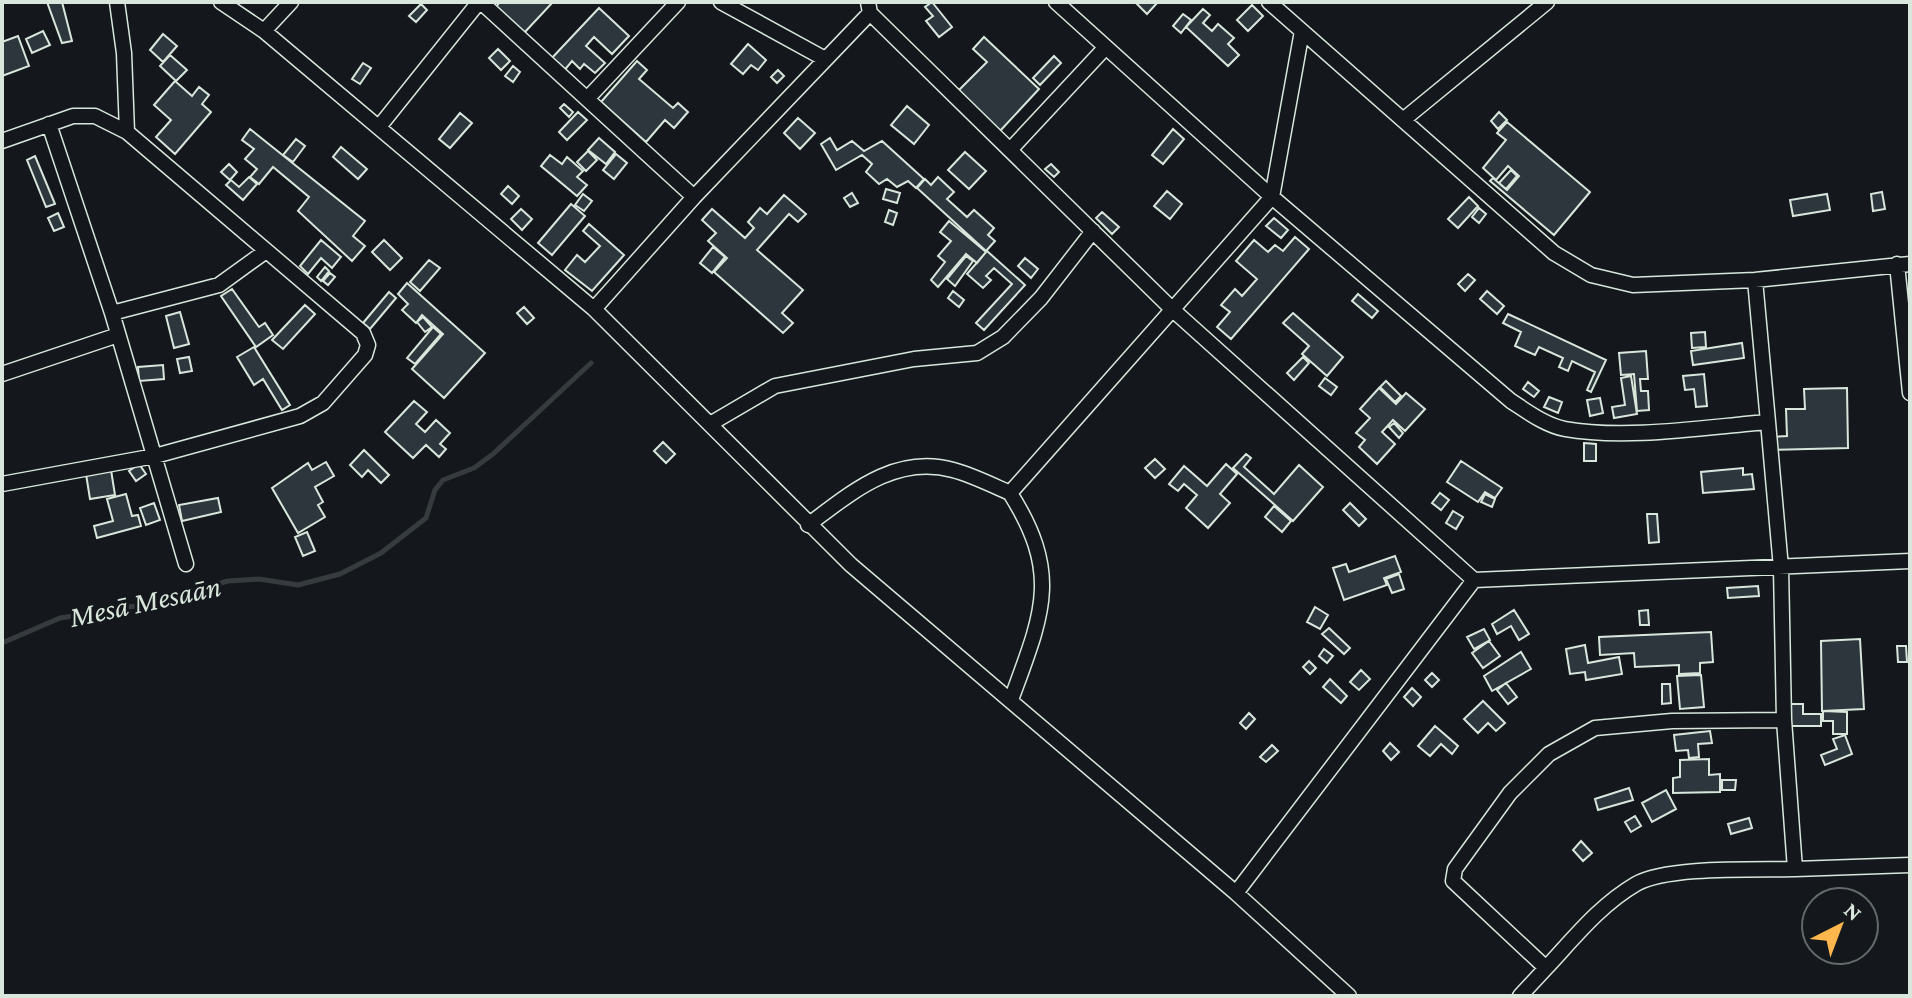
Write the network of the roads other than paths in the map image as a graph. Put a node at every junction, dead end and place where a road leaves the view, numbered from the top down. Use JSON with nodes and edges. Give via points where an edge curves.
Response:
{"nodes":[{"id":1,"x":117,"y":2,"type":"edge"},
{"id":2,"x":221,"y":2,"type":"edge"},
{"id":3,"x":291,"y":2,"type":"edge"},
{"id":4,"x":480,"y":2,"type":"edge"},
{"id":5,"x":678,"y":2,"type":"edge"},
{"id":6,"x":721,"y":2,"type":"edge"},
{"id":7,"x":1056,"y":2,"type":"edge"},
{"id":8,"x":1269,"y":2,"type":"edge"},
{"id":9,"x":1547,"y":2,"type":"edge"},
{"id":10,"x":869,"y":8,"type":"edge"},
{"id":11,"x":264,"y":31,"type":"junction"},
{"id":12,"x":1302,"y":31,"type":"junction"},
{"id":13,"x":1105,"y":48,"type":"junction"},
{"id":14,"x":825,"y":59,"type":"junction"},
{"id":15,"x":587,"y":99,"type":"junction"},
{"id":16,"x":1403,"y":120,"type":"junction"},
{"id":17,"x":49,"y":124,"type":"junction"},
{"id":18,"x":379,"y":127,"type":"junction"},
{"id":19,"x":127,"y":132,"type":"junction"},
{"id":20,"x":2,"y":141,"type":"edge"},
{"id":21,"x":1010,"y":150,"type":"junction"},
{"id":22,"x":694,"y":197,"type":"junction"},
{"id":23,"x":1272,"y":197,"type":"junction"},
{"id":24,"x":1093,"y":231,"type":"junction"},
{"id":25,"x":266,"y":251,"type":"junction"},
{"id":26,"x":1903,"y":264,"type":"edge"},
{"id":27,"x":1755,"y":280,"type":"junction"},
{"id":28,"x":594,"y":309,"type":"junction"},
{"id":29,"x":1173,"y":310,"type":"junction"},
{"id":30,"x":112,"y":313,"type":"junction"},
{"id":31,"x":118,"y":335,"type":"junction"},
{"id":32,"x":2,"y":374,"type":"edge"},
{"id":33,"x":1910,"y":393,"type":"edge"},
{"id":34,"x":1768,"y":422,"type":"junction"},
{"id":35,"x":710,"y":424,"type":"junction"},
{"id":36,"x":155,"y":456,"type":"junction"},
{"id":37,"x":2,"y":467,"type":"edge"},
{"id":38,"x":5,"y":483,"type":"edge"},
{"id":39,"x":1010,"y":493,"type":"junction"},
{"id":40,"x":808,"y":525,"type":"junction"},
{"id":41,"x":1910,"y":561,"type":"edge"},
{"id":42,"x":186,"y":564,"type":"dead end"},
{"id":43,"x":1781,"y":568,"type":"junction"},
{"id":44,"x":1474,"y":580,"type":"junction"},
{"id":45,"x":1011,"y":700,"type":"junction"},
{"id":46,"x":1784,"y":720,"type":"junction"},
{"id":47,"x":1910,"y":865,"type":"edge"},
{"id":48,"x":1795,"y":869,"type":"junction"},
{"id":49,"x":1236,"y":893,"type":"junction"},
{"id":50,"x":1546,"y":968,"type":"junction"},
{"id":51,"x":1349,"y":996,"type":"edge"},
{"id":52,"x":1520,"y":996,"type":"edge"}],
"edges":[{"from":1,"to":19,"type":"street"},
{"from":2,"to":11,"type":"street"},
{"from":3,"to":11,"type":"street"},
{"from":4,"to":15,"type":"street"},
{"from":4,"to":18,"type":"street"},
{"from":5,"to":15,"type":"street"},
{"from":6,"to":14,"type":"street"},
{"from":7,"to":13,"type":"street"},
{"from":8,"to":12,"type":"street"},
{"from":9,"to":16,"type":"street"},
{"from":10,"to":14,"type":"street"},
{"from":10,"to":21,"type":"street"},
{"from":11,"to":18,"type":"street"},
{"from":12,"to":16,"type":"street"},
{"from":12,"to":23,"type":"street"},
{"from":13,"to":21,"type":"street"},
{"from":13,"to":23,"type":"street"},
{"from":14,"to":22,"type":"street"},
{"from":15,"to":22,"type":"street"},
{"from":16,"to":27,"type":"street","via":[[1554,253],[1591,275],[1633,285]]},
{"from":17,"to":19,"type":"street","via":[[95,116]]},
{"from":17,"to":20,"type":"street"},
{"from":17,"to":30,"type":"street"},
{"from":18,"to":28,"type":"street"},
{"from":19,"to":25,"type":"street"},
{"from":21,"to":24,"type":"street"},
{"from":22,"to":28,"type":"street"},
{"from":23,"to":29,"type":"street"},
{"from":23,"to":34,"type":"street","via":[[1538,419],[1565,429],[1653,432]]},
{"from":24,"to":29,"type":"street"},
{"from":24,"to":35,"type":"street","via":[[1031,308],[1003,337],[977,353],[914,359],[775,386]]},
{"from":25,"to":30,"type":"street","via":[[219,285]]},
{"from":25,"to":36,"type":"street","via":[[363,333],[365,355],[312,412]]},
{"from":26,"to":27,"type":"street"},
{"from":26,"to":33,"type":"street"},
{"from":27,"to":34,"type":"street"},
{"from":28,"to":35,"type":"street"},
{"from":29,"to":39,"type":"street"},
{"from":29,"to":44,"type":"street"},
{"from":30,"to":31,"type":"street"},
{"from":31,"to":32,"type":"street"},
{"from":31,"to":36,"type":"street"},
{"from":34,"to":43,"type":"street"},
{"from":35,"to":40,"type":"street"},
{"from":36,"to":38,"type":"street"},
{"from":36,"to":42,"type":"street"},
{"from":37,"to":38,"type":"street"},
{"from":39,"to":40,"type":"street","via":[[951,469],[915,466],[883,473]]},
{"from":39,"to":45,"type":"street","via":[[1030,525],[1044,570],[1043,603]]},
{"from":40,"to":45,"type":"street"},
{"from":41,"to":43,"type":"street"},
{"from":43,"to":44,"type":"street"},
{"from":43,"to":46,"type":"street"},
{"from":44,"to":49,"type":"street"},
{"from":45,"to":49,"type":"street"},
{"from":46,"to":48,"type":"street"},
{"from":46,"to":50,"type":"street","via":[[1595,728],[1549,754],[1510,793],[1455,869],[1453,881]]},
{"from":47,"to":48,"type":"street"},
{"from":48,"to":50,"type":"street","via":[[1687,872],[1639,882],[1597,913]]},
{"from":49,"to":51,"type":"street"},
{"from":50,"to":52,"type":"street"}]}
